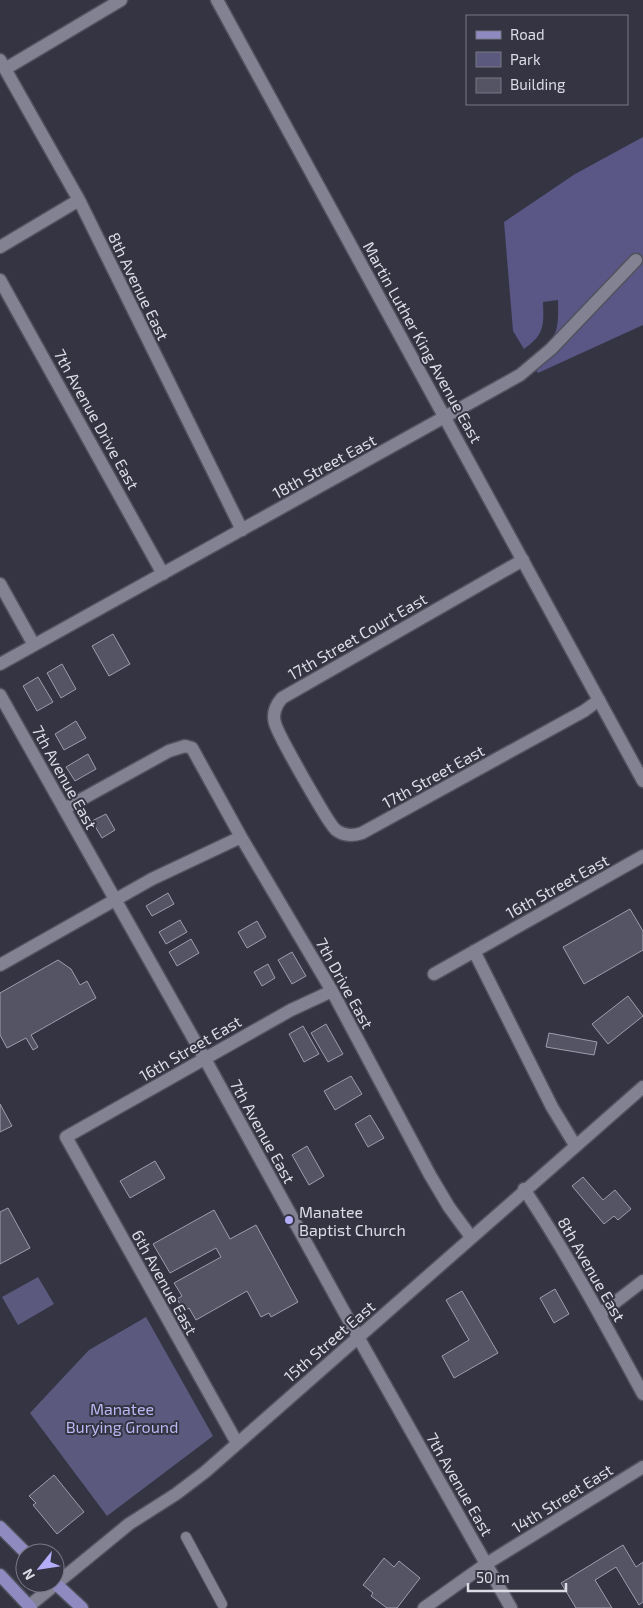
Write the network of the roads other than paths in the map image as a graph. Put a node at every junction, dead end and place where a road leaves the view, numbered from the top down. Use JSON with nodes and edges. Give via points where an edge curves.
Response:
{"nodes":[{"id":1,"x":121,"y":0,"type":"edge"},
{"id":2,"x":217,"y":0,"type":"edge"},
{"id":3,"x":2,"y":64,"type":"edge"},
{"id":4,"x":79,"y":200,"type":"junction"},
{"id":5,"x":0,"y":246,"type":"edge"},
{"id":6,"x":636,"y":260,"type":"dead end"},
{"id":7,"x":0,"y":280,"type":"edge"},
{"id":8,"x":445,"y":417,"type":"junction"},
{"id":9,"x":242,"y":530,"type":"junction"},
{"id":10,"x":523,"y":560,"type":"junction"},
{"id":11,"x":163,"y":574,"type":"junction"},
{"id":12,"x":0,"y":584,"type":"edge"},
{"id":13,"x":34,"y":645,"type":"junction"},
{"id":14,"x":0,"y":664,"type":"edge"},
{"id":15,"x":0,"y":695,"type":"edge"},
{"id":16,"x":599,"y":700,"type":"junction"},
{"id":17,"x":302,"y":775,"type":"joint"},
{"id":18,"x":643,"y":780,"type":"edge"},
{"id":19,"x":64,"y":809,"type":"junction"},
{"id":20,"x":241,"y":837,"type":"junction"},
{"id":21,"x":643,"y":856,"type":"edge"},
{"id":22,"x":115,"y":902,"type":"junction"},
{"id":23,"x":474,"y":951,"type":"junction"},
{"id":24,"x":0,"y":965,"type":"edge"},
{"id":25,"x":434,"y":974,"type":"dead end"},
{"id":26,"x":332,"y":991,"type":"junction"},
{"id":27,"x":205,"y":1059,"type":"junction"},
{"id":28,"x":643,"y":1087,"type":"edge"},
{"id":29,"x":66,"y":1137,"type":"joint"},
{"id":30,"x":575,"y":1145,"type":"junction"},
{"id":31,"x":524,"y":1189,"type":"junction"},
{"id":32,"x":471,"y":1237,"type":"junction"},
{"id":33,"x":643,"y":1281,"type":"edge"},
{"id":34,"x":600,"y":1314,"type":"junction"},
{"id":35,"x":358,"y":1337,"type":"junction"},
{"id":36,"x":643,"y":1394,"type":"edge"},
{"id":37,"x":237,"y":1444,"type":"junction"},
{"id":38,"x":643,"y":1466,"type":"edge"},
{"id":39,"x":0,"y":1527,"type":"edge"},
{"id":40,"x":186,"y":1538,"type":"dead end"},
{"id":41,"x":16,"y":1543,"type":"edge"},
{"id":42,"x":486,"y":1564,"type":"junction"},
{"id":43,"x":0,"y":1575,"type":"edge"},
{"id":44,"x":65,"y":1576,"type":"edge"},
{"id":45,"x":45,"y":1593,"type":"edge"},
{"id":46,"x":65,"y":1593,"type":"edge"},
{"id":47,"x":222,"y":1604,"type":"dead end"},
{"id":48,"x":29,"y":1607,"type":"edge"},
{"id":49,"x":82,"y":1608,"type":"edge"},
{"id":50,"x":424,"y":1608,"type":"edge"},
{"id":51,"x":511,"y":1608,"type":"edge"}],
"edges":[{"from":1,"to":3,"type":"street"},
{"from":2,"to":8,"type":"street","name":"Martin Luther King Avenue East"},
{"from":3,"to":4,"type":"street","name":"8th Avenue East"},
{"from":4,"to":5,"type":"street"},
{"from":4,"to":9,"type":"street","name":"8th Avenue East"},
{"from":6,"to":8,"type":"street","name":"18th Street East","via":[[551,349],[520,375]]},
{"from":7,"to":11,"type":"street","name":"7th Avenue Drive East"},
{"from":8,"to":9,"type":"street","name":"18th Street East"},
{"from":8,"to":10,"type":"street","name":"Martin Luther King Avenue East"},
{"from":9,"to":11,"type":"street","name":"18th Street East"},
{"from":10,"to":16,"type":"street","name":"Martin Luther King Avenue East"},
{"from":10,"to":17,"type":"street","name":"17th Street Court East","via":[[282,698],[274,713],[275,724]]},
{"from":11,"to":13,"type":"street","name":"18th Street East"},
{"from":12,"to":13,"type":"street"},
{"from":13,"to":14,"type":"street","name":"18th Street East"},
{"from":15,"to":19,"type":"street","name":"7th Avenue East"},
{"from":16,"to":17,"type":"street","name":"17th Street East","via":[[550,730],[353,836],[334,828]]},
{"from":16,"to":18,"type":"street","name":"Martin Luther King Avenue East"},
{"from":19,"to":20,"type":"street","name":"7th Drive East","via":[[168,751],[189,746],[198,754]]},
{"from":19,"to":22,"type":"street","name":"7th Avenue East"},
{"from":20,"to":22,"type":"street","via":[[152,879]]},
{"from":20,"to":26,"type":"street","name":"7th Drive East"},
{"from":21,"to":23,"type":"street","name":"16th Street East"},
{"from":22,"to":24,"type":"street"},
{"from":22,"to":27,"type":"street","name":"7th Avenue East"},
{"from":23,"to":25,"type":"street","name":"16th Street East"},
{"from":23,"to":30,"type":"street","via":[[552,1107]]},
{"from":26,"to":27,"type":"street","name":"16th Street East","via":[[291,1010]]},
{"from":26,"to":32,"type":"street","name":"7th Drive East","via":[[430,1175]]},
{"from":27,"to":29,"type":"street","name":"16th Street East"},
{"from":27,"to":35,"type":"street","name":"7th Avenue East"},
{"from":28,"to":30,"type":"street","name":"15th Street East"},
{"from":29,"to":37,"type":"street","name":"6th Avenue East"},
{"from":30,"to":31,"type":"street","name":"15th Street East"},
{"from":31,"to":32,"type":"street","name":"15th Street East"},
{"from":31,"to":34,"type":"street","name":"8th Avenue East"},
{"from":32,"to":35,"type":"street","name":"15th Street East"},
{"from":33,"to":34,"type":"street"},
{"from":34,"to":36,"type":"street","name":"8th Avenue East"},
{"from":35,"to":37,"type":"street","name":"15th Street East"},
{"from":35,"to":42,"type":"street","name":"7th Avenue East"},
{"from":37,"to":44,"type":"street","name":"15th Street East","via":[[188,1486],[129,1524]]},
{"from":38,"to":42,"type":"street","name":"14th Street East"},
{"from":39,"to":41,"type":"main road"},
{"from":40,"to":47,"type":"street"},
{"from":42,"to":50,"type":"street","name":"14th Street East"},
{"from":42,"to":51,"type":"street","name":"7th Avenue East"},
{"from":43,"to":48,"type":"main road"},
{"from":45,"to":48,"type":"street","name":"15th Street East"},
{"from":46,"to":49,"type":"main road"}]}
